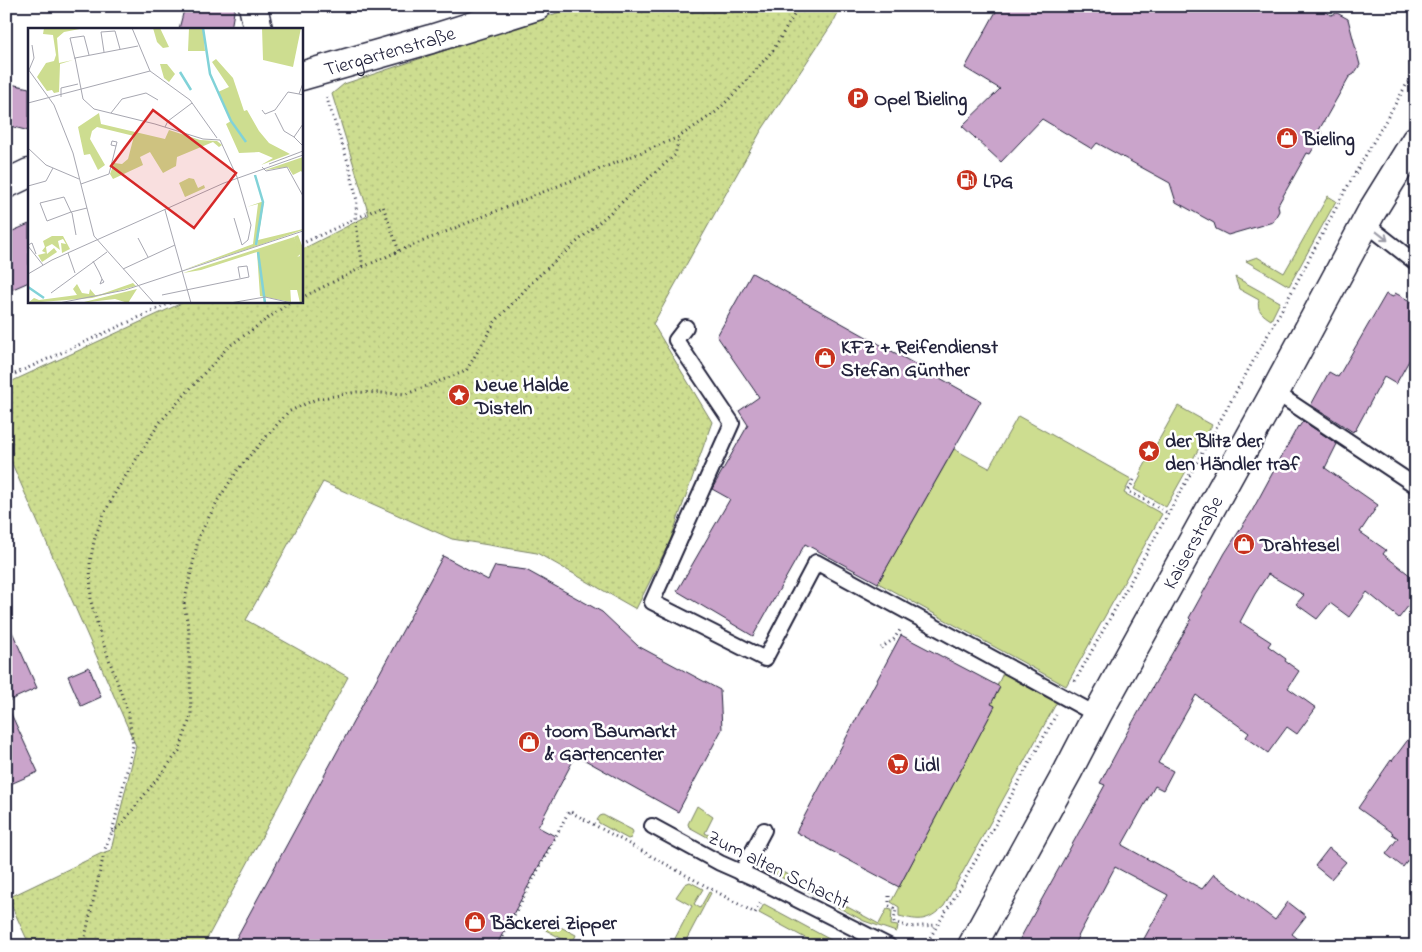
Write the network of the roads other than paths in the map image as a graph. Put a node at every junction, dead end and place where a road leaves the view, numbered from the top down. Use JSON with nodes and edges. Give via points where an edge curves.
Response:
{"nodes":[{"id":1,"x":254,"y":6,"type":"edge"},
{"id":2,"x":537,"y":6,"type":"edge"},
{"id":3,"x":258,"y":28,"type":"edge"},
{"id":4,"x":310,"y":73,"type":"edge"},
{"id":5,"x":1416,"y":140,"type":"edge"},
{"id":6,"x":28,"y":174,"type":"edge"},
{"id":7,"x":6,"y":184,"type":"edge"},
{"id":8,"x":1366,"y":223,"type":"junction"},
{"id":9,"x":1416,"y":263,"type":"edge"},
{"id":10,"x":686,"y":327,"type":"dead end"},
{"id":11,"x":1275,"y":392,"type":"junction"},
{"id":12,"x":1416,"y":486,"type":"edge"},
{"id":13,"x":1097,"y":715,"type":"junction"},
{"id":14,"x":652,"y":826,"type":"dead end"},
{"id":15,"x":764,"y":830,"type":"dead end"},
{"id":16,"x":741,"y":873,"type":"junction"},
{"id":17,"x":889,"y":946,"type":"edge"},
{"id":18,"x":972,"y":946,"type":"edge"}],
"edges":[{"from":1,"to":3,"type":"main road"},
{"from":2,"to":4,"type":"main road","name":"Tiergartenstraße"},
{"from":5,"to":8,"type":"main road","name":"Kaiserstraße"},
{"from":6,"to":7,"type":"main road"},
{"from":8,"to":9,"type":"lane","one_way":true},
{"from":8,"to":11,"type":"main road","name":"Kaiserstraße"},
{"from":10,"to":13,"type":"lane","via":[[676,340],[732,424],[652,602],[765,658],[816,562]]},
{"from":11,"to":12,"type":"lane"},
{"from":11,"to":13,"type":"main road","name":"Kaiserstraße"},
{"from":13,"to":18,"type":"main road","name":"Kaiserstraße"},
{"from":14,"to":16,"type":"lane","name":"Zum alten Schacht"},
{"from":15,"to":16,"type":"lane"},
{"from":16,"to":17,"type":"lane","name":"Zum alten Schacht"}]}
